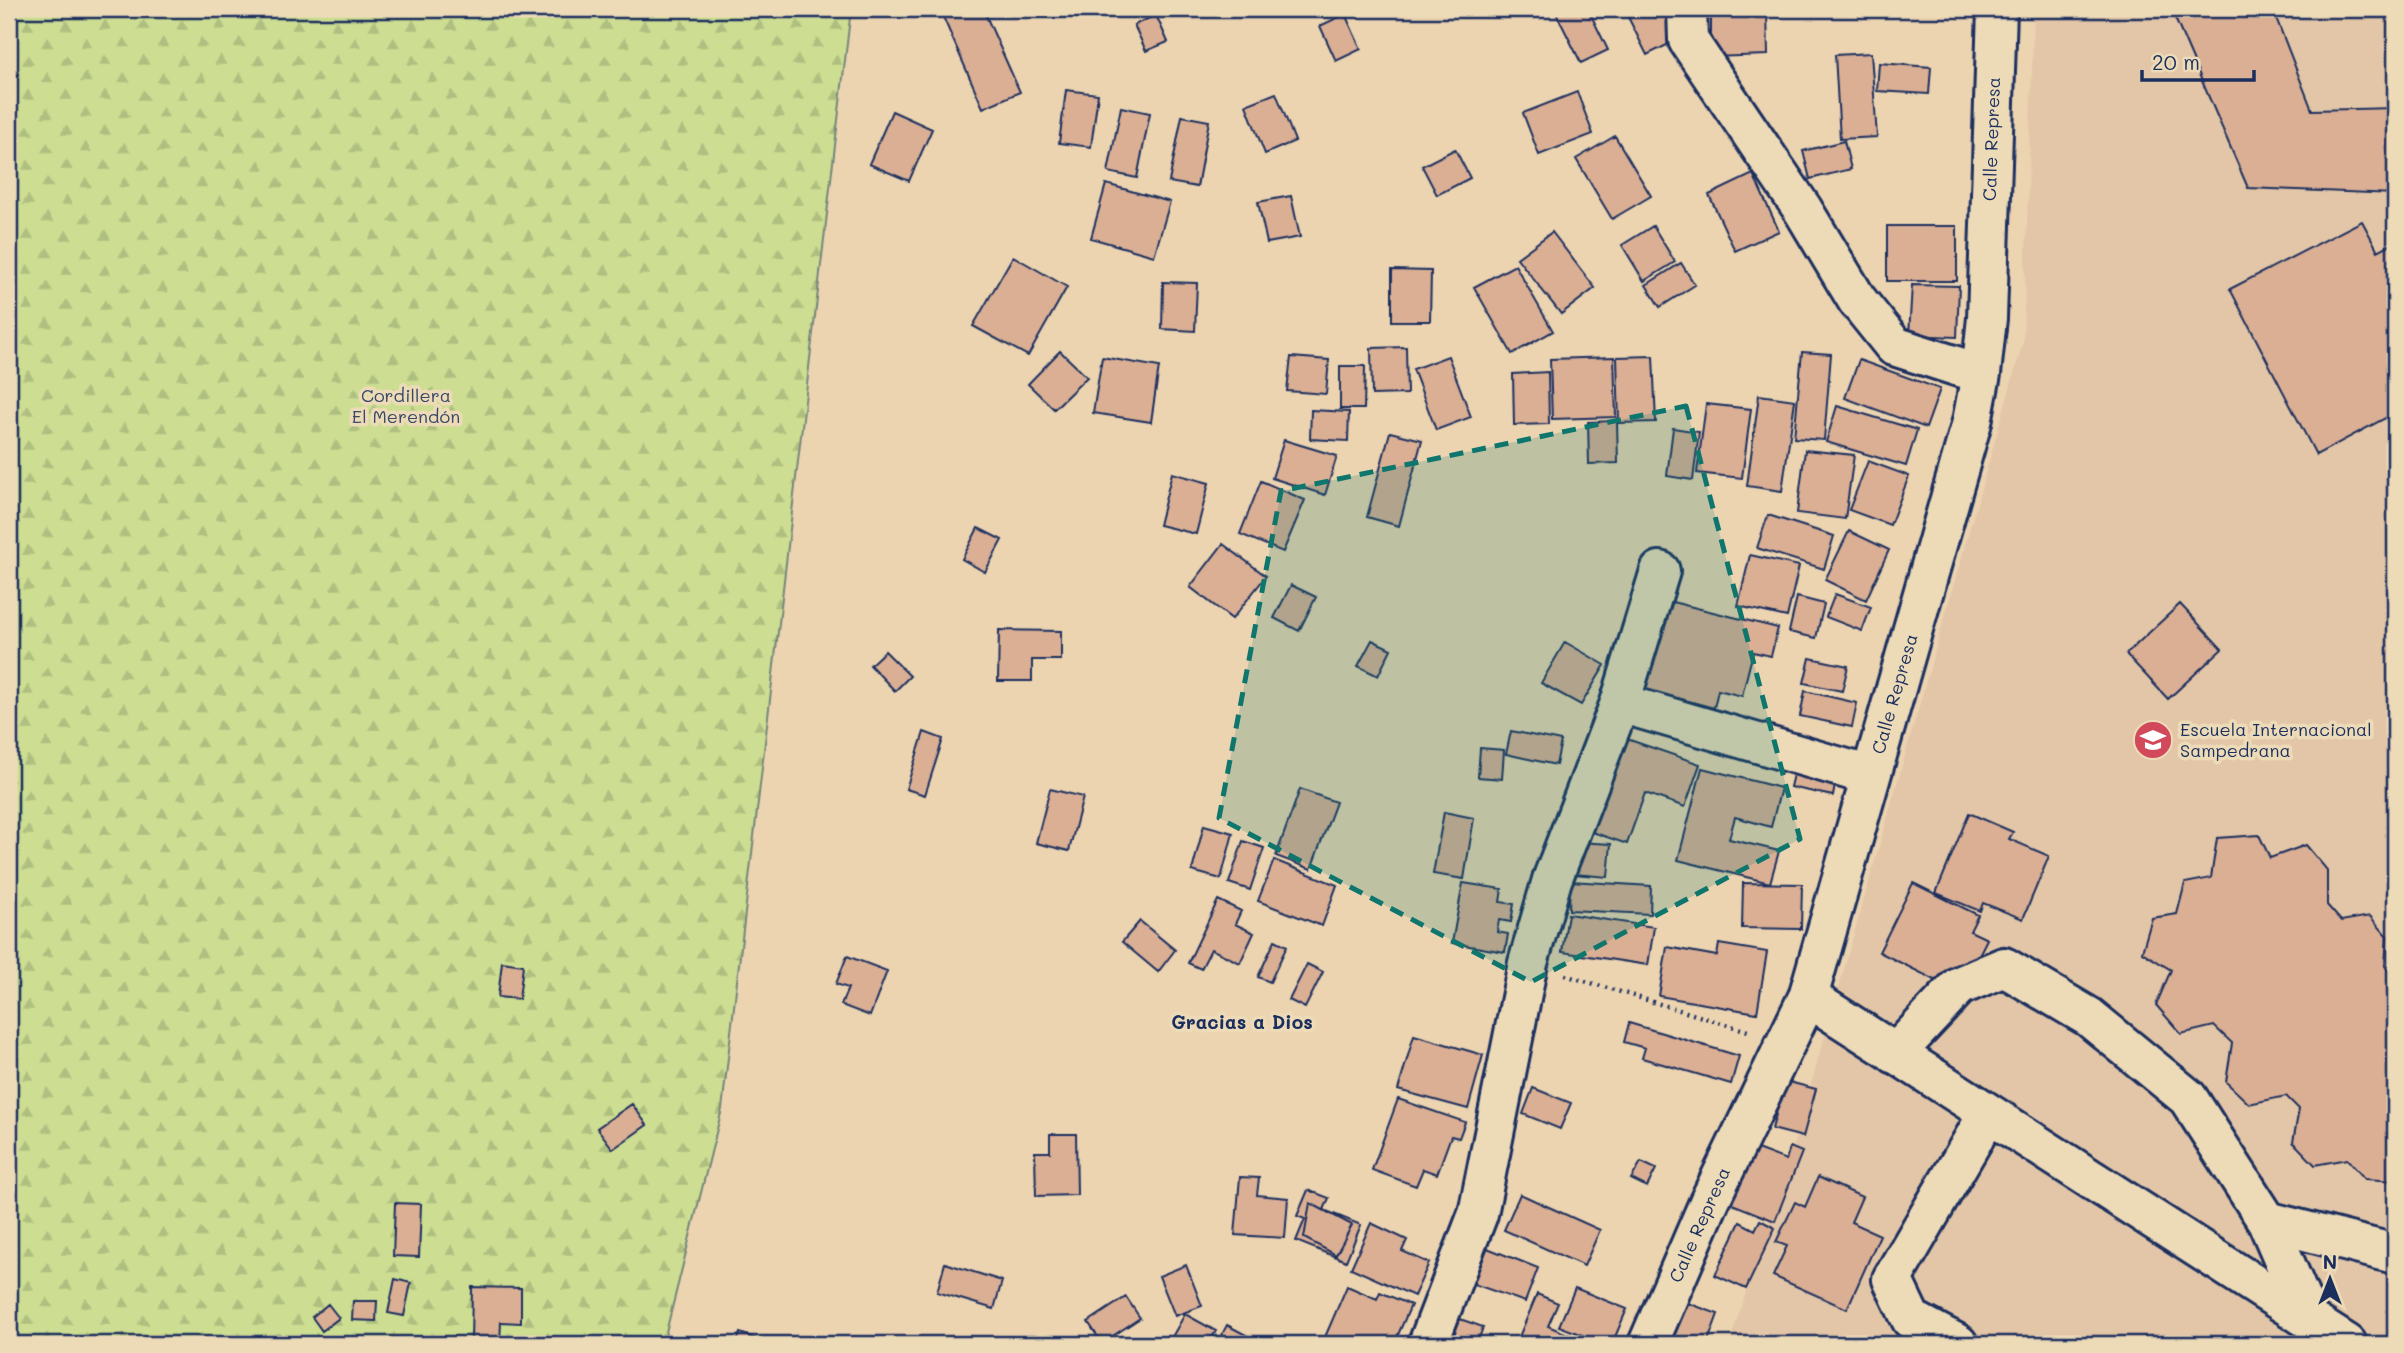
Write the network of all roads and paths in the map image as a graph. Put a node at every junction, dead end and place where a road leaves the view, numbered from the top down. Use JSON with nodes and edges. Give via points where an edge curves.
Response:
{"nodes":[{"id":1,"x":1687,"y":9,"type":"edge"},
{"id":2,"x":1997,"y":9,"type":"edge"},
{"id":3,"x":1981,"y":374,"type":"junction"},
{"id":4,"x":1660,"y":571,"type":"dead end"},
{"id":5,"x":1620,"y":703,"type":"junction"},
{"id":6,"x":1871,"y":776,"type":"junction"},
{"id":7,"x":1528,"y":963,"type":"junction"},
{"id":8,"x":1808,"y":997,"type":"junction"},
{"id":9,"x":1741,"y":1029,"type":"dead end"},
{"id":10,"x":1895,"y":1054,"type":"junction"},
{"id":11,"x":1989,"y":1114,"type":"junction"},
{"id":12,"x":2267,"y":1221,"type":"junction"},
{"id":13,"x":2395,"y":1254,"type":"edge"},
{"id":14,"x":2310,"y":1321,"type":"junction"},
{"id":15,"x":1428,"y":1344,"type":"edge"},
{"id":16,"x":1648,"y":1344,"type":"edge"},
{"id":17,"x":1958,"y":1344,"type":"edge"},
{"id":18,"x":2347,"y":1344,"type":"edge"}],
"edges":[{"from":1,"to":3,"type":"street","via":[[1688,40],[1803,210],[1857,300],[1894,346]]},
{"from":2,"to":3,"type":"street","name":"Calle Represa","via":[[1987,318]]},
{"from":3,"to":6,"type":"street","name":"Calle Represa","via":[[1972,422]]},
{"from":4,"to":5,"type":"street"},
{"from":5,"to":6,"type":"street"},
{"from":5,"to":7,"type":"street","via":[[1552,880]]},
{"from":6,"to":8,"type":"street","name":"Calle Represa"},
{"from":7,"to":9,"type":"path"},
{"from":7,"to":15,"type":"street","via":[[1478,1214]]},
{"from":8,"to":10,"type":"street"},
{"from":8,"to":16,"type":"street","name":"Calle Represa","via":[[1710,1200]]},
{"from":10,"to":11,"type":"street"},
{"from":10,"to":12,"type":"street","via":[[1959,986],[2004,967],[2089,1017],[2188,1098]]},
{"from":11,"to":14,"type":"street"},
{"from":11,"to":17,"type":"street","via":[[1892,1279],[1910,1319]]},
{"from":12,"to":13,"type":"street"},
{"from":12,"to":14,"type":"street"},
{"from":14,"to":18,"type":"street"}]}
